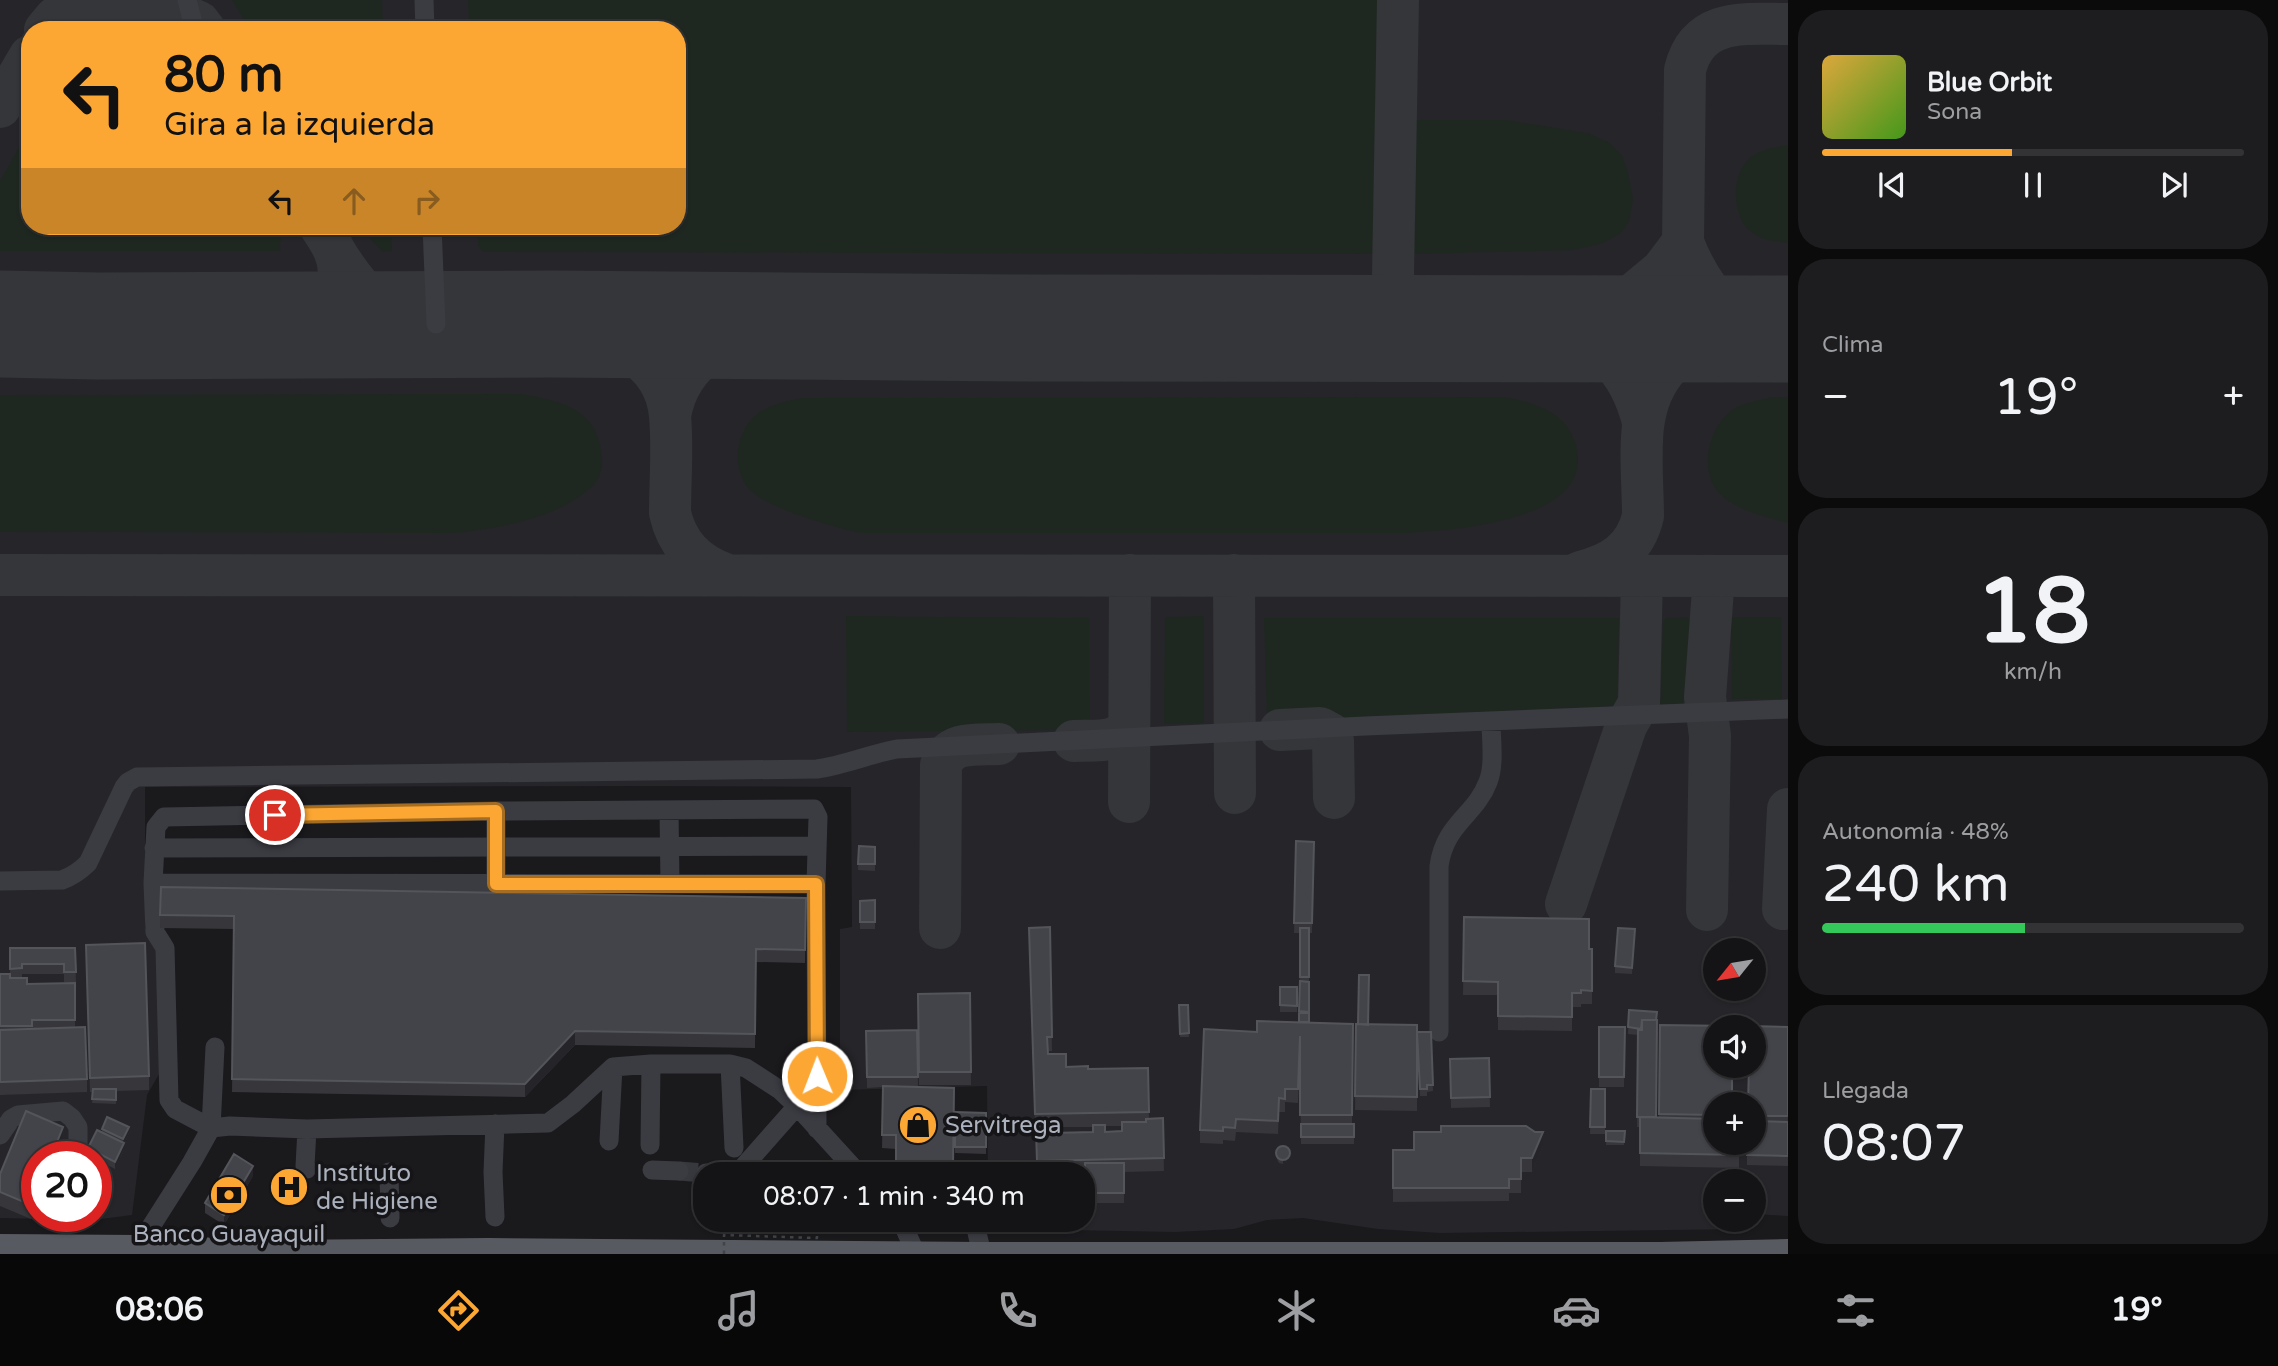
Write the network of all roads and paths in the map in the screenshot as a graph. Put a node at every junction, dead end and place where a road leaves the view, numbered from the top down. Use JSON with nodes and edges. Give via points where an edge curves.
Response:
{"nodes":[{"id":1,"x":424,"y":0,"type":"edge"},
{"id":2,"x":425,"y":21,"type":"edge"},
{"id":3,"x":432,"y":235,"type":"edge"},
{"id":4,"x":436,"y":324,"type":"dead end"},
{"id":5,"x":1788,"y":709,"type":"edge"},
{"id":6,"x":1491,"y":721,"type":"junction"},
{"id":7,"x":669,"y":810,"type":"junction"},
{"id":8,"x":496,"y":811,"type":"junction"},
{"id":9,"x":816,"y":846,"type":"junction"},
{"id":10,"x":496,"y":847,"type":"junction"},
{"id":11,"x":669,"y":847,"type":"junction"},
{"id":12,"x":154,"y":848,"type":"junction"},
{"id":13,"x":0,"y":881,"type":"edge"},
{"id":14,"x":153,"y":883,"type":"junction"},
{"id":15,"x":496,"y":884,"type":"junction"},
{"id":16,"x":670,"y":884,"type":"junction"},
{"id":17,"x":816,"y":884,"type":"junction"},
{"id":18,"x":1438,"y":1032,"type":"dead end"},
{"id":19,"x":215,"y":1047,"type":"dead end"},
{"id":20,"x":730,"y":1064,"type":"junction"},
{"id":21,"x":651,"y":1065,"type":"junction"},
{"id":22,"x":613,"y":1067,"type":"junction"},
{"id":23,"x":797,"y":1106,"type":"junction"},
{"id":24,"x":495,"y":1124,"type":"junction"},
{"id":25,"x":211,"y":1128,"type":"junction"},
{"id":26,"x":307,"y":1129,"type":"junction"},
{"id":27,"x":817,"y":1129,"type":"junction"},
{"id":28,"x":0,"y":1135,"type":"edge"},
{"id":29,"x":78,"y":1141,"type":"edge"},
{"id":30,"x":609,"y":1141,"type":"dead end"},
{"id":31,"x":650,"y":1145,"type":"dead end"},
{"id":32,"x":734,"y":1148,"type":"dead end"},
{"id":33,"x":748,"y":1162,"type":"edge"},
{"id":34,"x":848,"y":1162,"type":"edge"},
{"id":35,"x":307,"y":1169,"type":"dead end"},
{"id":36,"x":652,"y":1170,"type":"dead end"},
{"id":37,"x":680,"y":1171,"type":"tunnel mouth"},
{"id":38,"x":389,"y":1172,"type":"dead end"},
{"id":39,"x":495,"y":1217,"type":"dead end"},
{"id":40,"x":390,"y":1218,"type":"dead end"},
{"id":41,"x":817,"y":1232,"type":"edge"},
{"id":42,"x":906,"y":1232,"type":"edge"},
{"id":43,"x":977,"y":1232,"type":"edge"},
{"id":44,"x":0,"y":1246,"type":"edge"},
{"id":45,"x":138,"y":1247,"type":"junction"},
{"id":46,"x":1788,"y":1251,"type":"edge"},
{"id":47,"x":724,"y":1254,"type":"edge"},
{"id":48,"x":916,"y":1254,"type":"edge"},
{"id":49,"x":982,"y":1254,"type":"edge"}],
"edges":[{"from":1,"to":2,"type":"lane"},
{"from":3,"to":4,"type":"lane"},
{"from":5,"to":6,"type":"lane"},
{"from":6,"to":13,"type":"lane","via":[[897,749],[817,769],[137,777],[124,787],[81,870],[62,880]]},
{"from":6,"to":18,"type":"lane","via":[[1490,779],[1441,850]]},
{"from":7,"to":8,"type":"lane"},
{"from":7,"to":9,"type":"lane","via":[[814,809],[818,817]]},
{"from":7,"to":11,"type":"lane"},
{"from":8,"to":10,"type":"lane"},
{"from":8,"to":12,"type":"lane","via":[[164,817],[156,824]]},
{"from":9,"to":11,"type":"lane"},
{"from":9,"to":17,"type":"lane"},
{"from":10,"to":11,"type":"lane"},
{"from":10,"to":12,"type":"lane"},
{"from":10,"to":15,"type":"lane"},
{"from":11,"to":16,"type":"lane"},
{"from":12,"to":14,"type":"lane"},
{"from":14,"to":15,"type":"lane"},
{"from":14,"to":25,"type":"lane","via":[[155,932],[165,948],[170,1103]]},
{"from":15,"to":16,"type":"lane"},
{"from":16,"to":17,"type":"lane"},
{"from":17,"to":27,"type":"lane"},
{"from":19,"to":25,"type":"lane"},
{"from":20,"to":21,"type":"lane"},
{"from":20,"to":23,"type":"lane","via":[[755,1073]]},
{"from":20,"to":32,"type":"lane"},
{"from":21,"to":22,"type":"lane"},
{"from":21,"to":31,"type":"lane"},
{"from":22,"to":24,"type":"lane","via":[[548,1123]]},
{"from":22,"to":30,"type":"lane"},
{"from":23,"to":27,"type":"lane"},
{"from":23,"to":33,"type":"lane"},
{"from":24,"to":26,"type":"lane"},
{"from":24,"to":39,"type":"lane"},
{"from":25,"to":26,"type":"lane"},
{"from":25,"to":45,"type":"lane"},
{"from":26,"to":35,"type":"lane"},
{"from":27,"to":34,"type":"lane"},
{"from":28,"to":29,"type":"lane","via":[[18,1115],[63,1111],[78,1127]]},
{"from":36,"to":37,"type":"lane"},
{"from":38,"to":40,"type":"lane"},
{"from":41,"to":47,"type":"path","bridge":true,"via":[[817,1238],[724,1235]]},
{"from":42,"to":48,"type":"lane"},
{"from":43,"to":49,"type":"lane"},
{"from":44,"to":45,"type":"main road"},
{"from":45,"to":48,"type":"main road","via":[[277,1252]]},
{"from":46,"to":49,"type":"main road"},
{"from":48,"to":49,"type":"main road"}]}
